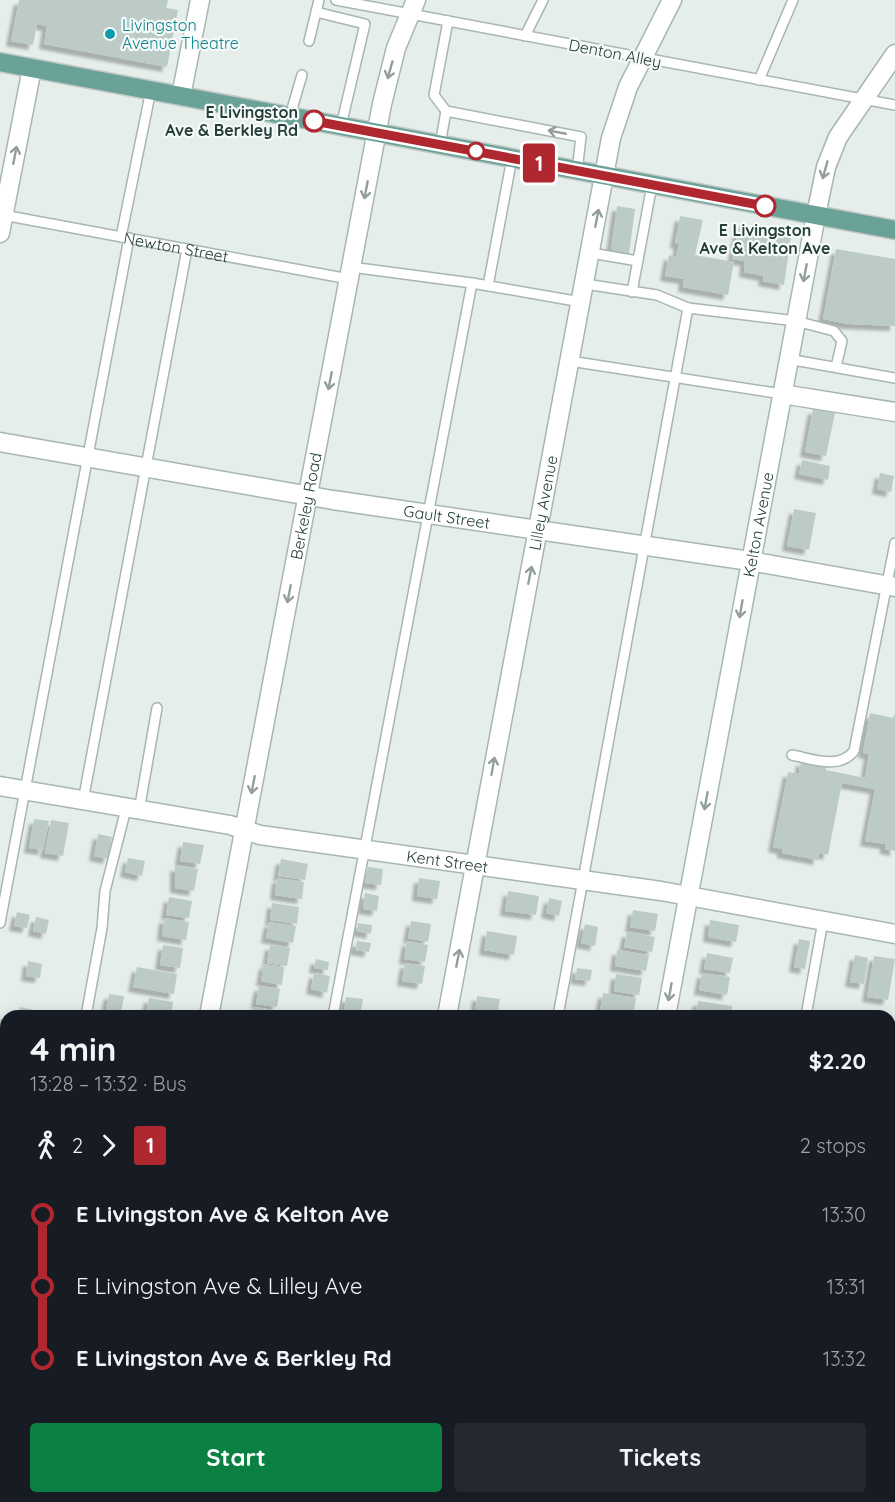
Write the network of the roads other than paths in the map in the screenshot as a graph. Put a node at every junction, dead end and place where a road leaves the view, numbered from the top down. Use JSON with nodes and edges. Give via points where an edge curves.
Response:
{"nodes":[{"id":1,"x":200,"y":0,"type":"edge"},
{"id":2,"x":319,"y":0,"type":"edge"},
{"id":3,"x":336,"y":0,"type":"edge"},
{"id":4,"x":543,"y":0,"type":"edge"},
{"id":5,"x":672,"y":0,"type":"edge"},
{"id":6,"x":793,"y":0,"type":"edge"},
{"id":7,"x":370,"y":7,"type":"junction"},
{"id":8,"x":412,"y":7,"type":"edge"},
{"id":9,"x":316,"y":12,"type":"junction"},
{"id":10,"x":448,"y":21,"type":"junction"},
{"id":11,"x":365,"y":24,"type":"junction"},
{"id":12,"x":525,"y":36,"type":"junction"},
{"id":13,"x":309,"y":41,"type":"dead end"},
{"id":14,"x":895,"y":54,"type":"edge"},
{"id":15,"x":641,"y":59,"type":"junction"},
{"id":16,"x":0,"y":62,"type":"edge"},
{"id":17,"x":32,"y":68,"type":"junction"},
{"id":18,"x":302,"y":75,"type":"dead end"},
{"id":19,"x":759,"y":81,"type":"junction"},
{"id":20,"x":151,"y":90,"type":"junction"},
{"id":21,"x":181,"y":96,"type":"junction"},
{"id":22,"x":863,"y":99,"type":"junction"},
{"id":23,"x":895,"y":105,"type":"edge"},
{"id":24,"x":447,"y":111,"type":"junction"},
{"id":25,"x":290,"y":116,"type":"junction"},
{"id":26,"x":341,"y":126,"type":"junction"},
{"id":27,"x":377,"y":132,"type":"junction"},
{"id":28,"x":440,"y":144,"type":"junction"},
{"id":29,"x":512,"y":158,"type":"junction"},
{"id":30,"x":577,"y":171,"type":"junction"},
{"id":31,"x":605,"y":176,"type":"junction"},
{"id":32,"x":652,"y":185,"type":"junction"},
{"id":33,"x":4,"y":186,"type":"edge"},
{"id":34,"x":816,"y":215,"type":"junction"},
{"id":35,"x":2,"y":224,"type":"edge"},
{"id":36,"x":895,"y":230,"type":"edge"},
{"id":37,"x":125,"y":237,"type":"junction"},
{"id":38,"x":187,"y":249,"type":"junction"},
{"id":39,"x":591,"y":253,"type":"junction"},
{"id":40,"x":638,"y":261,"type":"junction"},
{"id":41,"x":350,"y":273,"type":"junction"},
{"id":42,"x":472,"y":283,"type":"junction"},
{"id":43,"x":488,"y":286,"type":"junction"},
{"id":44,"x":632,"y":292,"type":"junction"},
{"id":45,"x":583,"y":293,"type":"junction"},
{"id":46,"x":688,"y":308,"type":"junction"},
{"id":47,"x":796,"y":321,"type":"junction"},
{"id":48,"x":788,"y":359,"type":"junction"},
{"id":49,"x":570,"y":362,"type":"junction"},
{"id":50,"x":836,"y":367,"type":"junction"},
{"id":51,"x":675,"y":377,"type":"junction"},
{"id":52,"x":895,"y":378,"type":"edge"},
{"id":53,"x":782,"y":394,"type":"junction"},
{"id":54,"x":895,"y":412,"type":"edge"},
{"id":55,"x":0,"y":441,"type":"edge"},
{"id":56,"x":87,"y":457,"type":"junction"},
{"id":57,"x":147,"y":467,"type":"junction"},
{"id":58,"x":308,"y":496,"type":"junction"},
{"id":59,"x":429,"y":512,"type":"junction"},
{"id":60,"x":538,"y":530,"type":"junction"},
{"id":61,"x":895,"y":543,"type":"edge"},
{"id":62,"x":644,"y":545,"type":"junction"},
{"id":63,"x":750,"y":561,"type":"junction"},
{"id":64,"x":891,"y":586,"type":"edge"},
{"id":65,"x":157,"y":708,"type":"dead end"},
{"id":66,"x":792,"y":755,"type":"dead end"},
{"id":67,"x":0,"y":786,"type":"edge"},
{"id":68,"x":25,"y":791,"type":"junction"},
{"id":69,"x":83,"y":802,"type":"junction"},
{"id":70,"x":132,"y":810,"type":"junction"},
{"id":71,"x":245,"y":830,"type":"junction"},
{"id":72,"x":364,"y":849,"type":"junction"},
{"id":73,"x":475,"y":865,"type":"junction"},
{"id":74,"x":583,"y":880,"type":"junction"},
{"id":75,"x":688,"y":896,"type":"junction"},
{"id":76,"x":823,"y":921,"type":"junction"},
{"id":77,"x":0,"y":923,"type":"edge"},
{"id":78,"x":895,"y":934,"type":"edge"},
{"id":79,"x":87,"y":1010,"type":"edge"},
{"id":80,"x":210,"y":1010,"type":"edge"},
{"id":81,"x":334,"y":1010,"type":"edge"},
{"id":82,"x":448,"y":1010,"type":"edge"},
{"id":83,"x":559,"y":1010,"type":"edge"},
{"id":84,"x":667,"y":1010,"type":"edge"},
{"id":85,"x":807,"y":1010,"type":"edge"}],
"edges":[{"from":1,"to":21,"type":"street"},
{"from":2,"to":9,"type":"lane"},
{"from":3,"to":7,"type":"lane","name":"Denton Alley"},
{"from":4,"to":12,"type":"lane"},
{"from":5,"to":15,"type":"street","name":"Lilley Avenue"},
{"from":6,"to":19,"type":"lane"},
{"from":7,"to":8,"type":"lane","name":"Denton Alley"},
{"from":7,"to":11,"type":"lane"},
{"from":8,"to":10,"type":"lane","name":"Denton Alley"},
{"from":8,"to":27,"type":"street","name":"Berkeley Road","one_way":true,"via":[[388,75]]},
{"from":9,"to":11,"type":"lane"},
{"from":9,"to":13,"type":"lane"},
{"from":10,"to":12,"type":"lane","name":"Denton Alley"},
{"from":10,"to":24,"type":"lane","via":[[434,95]]},
{"from":11,"to":26,"type":"lane"},
{"from":12,"to":15,"type":"lane","name":"Denton Alley"},
{"from":14,"to":22,"type":"street","name":"Kelton Avenue"},
{"from":15,"to":19,"type":"lane","name":"Denton Alley"},
{"from":15,"to":31,"type":"street","name":"Lilley Avenue","via":[[621,104]]},
{"from":16,"to":17,"type":"main road"},
{"from":17,"to":20,"type":"main road"},
{"from":33,"to":17,"type":"street","one_way":true},
{"from":18,"to":25,"type":"lane"},
{"from":19,"to":22,"type":"lane","name":"Denton Alley"},
{"from":20,"to":21,"type":"main road"},
{"from":20,"to":37,"type":"lane"},
{"from":21,"to":25,"type":"main road"},
{"from":22,"to":23,"type":"lane","name":"Denton Alley"},
{"from":22,"to":34,"type":"street","name":"Kelton Avenue","one_way":true,"via":[[843,126],[831,152]]},
{"from":24,"to":28,"type":"lane"},
{"from":30,"to":24,"type":"lane","one_way":true,"via":[[581,137]]},
{"from":25,"to":26,"type":"main road"},
{"from":26,"to":27,"type":"main road"},
{"from":27,"to":28,"type":"main road"},
{"from":27,"to":41,"type":"street","name":"Berkeley Road","one_way":true},
{"from":28,"to":29,"type":"main road"},
{"from":29,"to":30,"type":"main road"},
{"from":29,"to":43,"type":"lane"},
{"from":30,"to":31,"type":"main road"},
{"from":31,"to":32,"type":"main road"},
{"from":39,"to":31,"type":"street","name":"Lilley Avenue","one_way":true},
{"from":32,"to":34,"type":"main road"},
{"from":32,"to":40,"type":"lane"},
{"from":33,"to":35,"type":"street"},
{"from":34,"to":36,"type":"main road"},
{"from":34,"to":47,"type":"street","name":"Kelton Avenue","one_way":true},
{"from":35,"to":37,"type":"lane","name":"Newton Street"},
{"from":37,"to":38,"type":"lane","name":"Newton Street"},
{"from":37,"to":56,"type":"lane"},
{"from":38,"to":41,"type":"lane","name":"Newton Street"},
{"from":38,"to":57,"type":"lane"},
{"from":39,"to":40,"type":"lane"},
{"from":39,"to":45,"type":"street","name":"Lilley Avenue"},
{"from":40,"to":44,"type":"lane"},
{"from":41,"to":42,"type":"lane","name":"Newton Street"},
{"from":41,"to":58,"type":"street","name":"Berkeley Road","one_way":true},
{"from":42,"to":43,"type":"lane","name":"Newton Street"},
{"from":42,"to":59,"type":"lane"},
{"from":43,"to":45,"type":"lane","name":"Newton Street"},
{"from":44,"to":45,"type":"lane","name":"Newton Street"},
{"from":44,"to":46,"type":"lane","name":"Newton Street","via":[[657,295]]},
{"from":45,"to":49,"type":"street","name":"Lilley Avenue"},
{"from":46,"to":47,"type":"lane","name":"Newton Street"},
{"from":46,"to":51,"type":"lane"},
{"from":47,"to":48,"type":"street","name":"Kelton Avenue"},
{"from":47,"to":50,"type":"lane","name":"Newton Street","via":[[834,331],[842,341]]},
{"from":48,"to":50,"type":"lane"},
{"from":48,"to":53,"type":"street","name":"Kelton Avenue"},
{"from":49,"to":51,"type":"lane"},
{"from":49,"to":60,"type":"street","name":"Lilley Avenue"},
{"from":50,"to":52,"type":"lane"},
{"from":51,"to":53,"type":"lane"},
{"from":51,"to":62,"type":"lane"},
{"from":53,"to":54,"type":"street"},
{"from":53,"to":63,"type":"street","name":"Kelton Avenue"},
{"from":55,"to":56,"type":"street","name":"Gault Street"},
{"from":56,"to":57,"type":"street","name":"Gault Street"},
{"from":56,"to":68,"type":"lane"},
{"from":57,"to":58,"type":"street","name":"Gault Street"},
{"from":57,"to":69,"type":"lane"},
{"from":58,"to":59,"type":"street","name":"Gault Street"},
{"from":58,"to":71,"type":"street","name":"Berkeley Road","one_way":true},
{"from":59,"to":60,"type":"street","name":"Gault Street"},
{"from":59,"to":72,"type":"lane"},
{"from":60,"to":62,"type":"street","name":"Gault Street"},
{"from":73,"to":60,"type":"street","name":"Lilley Avenue","one_way":true},
{"from":61,"to":64,"type":"lane"},
{"from":62,"to":63,"type":"street","name":"Gault Street"},
{"from":62,"to":74,"type":"lane"},
{"from":63,"to":64,"type":"street","name":"Gault Street"},
{"from":63,"to":75,"type":"street","name":"Kelton Avenue","one_way":true},
{"from":64,"to":66,"type":"lane","via":[[854,751],[836,762]]},
{"from":65,"to":70,"type":"lane"},
{"from":67,"to":68,"type":"street","name":"Kent Street"},
{"from":68,"to":69,"type":"street","name":"Kent Street"},
{"from":68,"to":77,"type":"lane"},
{"from":69,"to":70,"type":"street","name":"Kent Street"},
{"from":70,"to":71,"type":"street","name":"Kent Street"},
{"from":70,"to":79,"type":"lane","via":[[105,891]]},
{"from":71,"to":72,"type":"street","name":"Kent Street"},
{"from":71,"to":80,"type":"street","name":"Berkeley Road"},
{"from":72,"to":73,"type":"street","name":"Kent Street"},
{"from":72,"to":81,"type":"lane"},
{"from":73,"to":74,"type":"street","name":"Kent Street"},
{"from":82,"to":73,"type":"street","name":"Lilley Avenue","one_way":true},
{"from":74,"to":75,"type":"street","name":"Kent Street"},
{"from":74,"to":83,"type":"lane"},
{"from":75,"to":76,"type":"street","name":"Kent Street"},
{"from":75,"to":84,"type":"street","name":"Kelton Avenue","one_way":true},
{"from":76,"to":78,"type":"street","name":"Kent Street"},
{"from":76,"to":85,"type":"lane"}]}
